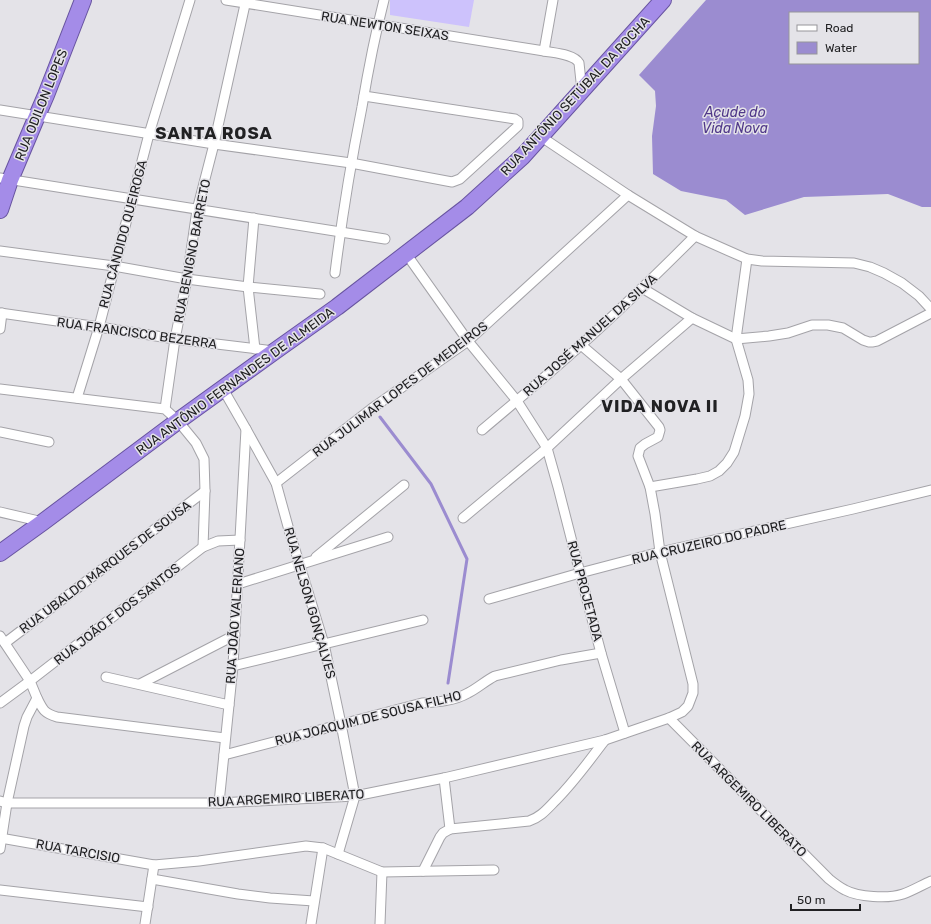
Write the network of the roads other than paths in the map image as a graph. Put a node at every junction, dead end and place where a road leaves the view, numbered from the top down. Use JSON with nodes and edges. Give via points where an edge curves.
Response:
{"nodes":[{"id":1,"x":83,"y":0,"type":"edge"},
{"id":2,"x":190,"y":0,"type":"edge"},
{"id":3,"x":226,"y":0,"type":"edge"},
{"id":4,"x":384,"y":0,"type":"edge"},
{"id":5,"x":553,"y":0,"type":"edge"},
{"id":6,"x":663,"y":0,"type":"edge"},
{"id":7,"x":246,"y":2,"type":"edge"},
{"id":8,"x":378,"y":24,"type":"junction"},
{"id":9,"x":544,"y":51,"type":"junction"},
{"id":10,"x":582,"y":91,"type":"junction"},
{"id":11,"x":364,"y":96,"type":"junction"},
{"id":12,"x":0,"y":110,"type":"edge"},
{"id":13,"x":37,"y":116,"type":"junction"},
{"id":14,"x":149,"y":134,"type":"junction"},
{"id":15,"x":540,"y":136,"type":"junction"},
{"id":16,"x":214,"y":144,"type":"junction"},
{"id":17,"x":351,"y":163,"type":"junction"},
{"id":18,"x":5,"y":179,"type":"edge"},
{"id":19,"x":628,"y":195,"type":"junction"},
{"id":20,"x":132,"y":199,"type":"junction"},
{"id":21,"x":467,"y":207,"type":"joint"},
{"id":22,"x":0,"y":210,"type":"edge"},
{"id":23,"x":197,"y":210,"type":"junction"},
{"id":24,"x":254,"y":218,"type":"junction"},
{"id":25,"x":340,"y":231,"type":"junction"},
{"id":26,"x":695,"y":236,"type":"junction"},
{"id":27,"x":385,"y":239,"type":"dead end"},
{"id":28,"x":0,"y":251,"type":"edge"},
{"id":29,"x":407,"y":255,"type":"junction"},
{"id":30,"x":747,"y":259,"type":"junction"},
{"id":31,"x":114,"y":266,"type":"junction"},
{"id":32,"x":335,"y":273,"type":"dead end"},
{"id":33,"x":187,"y":279,"type":"junction"},
{"id":34,"x":248,"y":287,"type":"junction"},
{"id":35,"x":642,"y":288,"type":"junction"},
{"id":36,"x":320,"y":294,"type":"dead end"},
{"id":37,"x":931,"y":309,"type":"edge"},
{"id":38,"x":1,"y":313,"type":"edge"},
{"id":39,"x":931,"y":313,"type":"edge"},
{"id":40,"x":692,"y":318,"type":"junction"},
{"id":41,"x":99,"y":327,"type":"junction"},
{"id":42,"x":0,"y":329,"type":"edge"},
{"id":43,"x":175,"y":339,"type":"junction"},
{"id":44,"x":736,"y":339,"type":"junction"},
{"id":45,"x":468,"y":340,"type":"junction"},
{"id":46,"x":581,"y":345,"type":"junction"},
{"id":47,"x":255,"y":349,"type":"junction"},
{"id":48,"x":275,"y":351,"type":"junction"},
{"id":49,"x":622,"y":379,"type":"junction"},
{"id":50,"x":0,"y":389,"type":"edge"},
{"id":51,"x":223,"y":389,"type":"junction"},
{"id":52,"x":77,"y":398,"type":"junction"},
{"id":53,"x":517,"y":401,"type":"junction"},
{"id":54,"x":165,"y":409,"type":"junction"},
{"id":55,"x":178,"y":421,"type":"junction"},
{"id":56,"x":246,"y":429,"type":"junction"},
{"id":57,"x":482,"y":430,"type":"dead end"},
{"id":58,"x":0,"y":432,"type":"edge"},
{"id":59,"x":49,"y":442,"type":"dead end"},
{"id":60,"x":546,"y":448,"type":"junction"},
{"id":61,"x":276,"y":483,"type":"junction"},
{"id":62,"x":404,"y":485,"type":"dead end"},
{"id":63,"x":650,"y":488,"type":"junction"},
{"id":64,"x":931,"y":490,"type":"edge"},
{"id":65,"x":205,"y":491,"type":"junction"},
{"id":66,"x":0,"y":512,"type":"edge"},
{"id":67,"x":463,"y":518,"type":"dead end"},
{"id":68,"x":43,"y":522,"type":"junction"},
{"id":69,"x":388,"y":537,"type":"dead end"},
{"id":70,"x":240,"y":540,"type":"junction"},
{"id":71,"x":203,"y":547,"type":"junction"},
{"id":72,"x":660,"y":552,"type":"junction"},
{"id":73,"x":0,"y":553,"type":"edge"},
{"id":74,"x":312,"y":560,"type":"junction"},
{"id":75,"x":300,"y":564,"type":"junction"},
{"id":76,"x":580,"y":573,"type":"junction"},
{"id":77,"x":238,"y":584,"type":"junction"},
{"id":78,"x":489,"y":599,"type":"dead end"},
{"id":79,"x":423,"y":620,"type":"dead end"},
{"id":80,"x":235,"y":635,"type":"junction"},
{"id":81,"x":2,"y":640,"type":"edge"},
{"id":82,"x":324,"y":644,"type":"junction"},
{"id":83,"x":601,"y":652,"type":"junction"},
{"id":84,"x":233,"y":666,"type":"junction"},
{"id":85,"x":106,"y":677,"type":"dead end"},
{"id":86,"x":30,"y":681,"type":"junction"},
{"id":87,"x":140,"y":684,"type":"junction"},
{"id":88,"x":37,"y":698,"type":"junction"},
{"id":89,"x":0,"y":703,"type":"edge"},
{"id":90,"x":229,"y":705,"type":"junction"},
{"id":91,"x":668,"y":718,"type":"junction"},
{"id":92,"x":341,"y":724,"type":"junction"},
{"id":93,"x":625,"y":733,"type":"junction"},
{"id":94,"x":225,"y":738,"type":"junction"},
{"id":95,"x":605,"y":740,"type":"junction"},
{"id":96,"x":224,"y":755,"type":"junction"},
{"id":97,"x":444,"y":778,"type":"junction"},
{"id":98,"x":355,"y":796,"type":"junction"},
{"id":99,"x":3,"y":802,"type":"edge"},
{"id":100,"x":219,"y":803,"type":"junction"},
{"id":101,"x":450,"y":829,"type":"junction"},
{"id":102,"x":1,"y":838,"type":"edge"},
{"id":103,"x":324,"y":848,"type":"junction"},
{"id":104,"x":0,"y":849,"type":"edge"},
{"id":105,"x":338,"y":854,"type":"junction"},
{"id":106,"x":154,"y":865,"type":"junction"},
{"id":107,"x":494,"y":870,"type":"dead end"},
{"id":108,"x":423,"y":871,"type":"junction"},
{"id":109,"x":382,"y":872,"type":"junction"},
{"id":110,"x":152,"y":880,"type":"junction"},
{"id":111,"x":931,"y":881,"type":"edge"},
{"id":112,"x":0,"y":890,"type":"edge"},
{"id":113,"x":314,"y":901,"type":"junction"},
{"id":114,"x":148,"y":907,"type":"junction"},
{"id":115,"x":146,"y":924,"type":"edge"},
{"id":116,"x":311,"y":924,"type":"edge"},
{"id":117,"x":380,"y":924,"type":"edge"}],
"edges":[{"from":1,"to":13,"type":"highway","name":"RUA ODILON LOPES"},
{"from":2,"to":14,"type":"street","name":"RUA CÂNDIDO QUEIROGA"},
{"from":3,"to":7,"type":"street","name":"RUA NEWTON SEIXAS"},
{"from":4,"to":8,"type":"street"},
{"from":5,"to":9,"type":"street"},
{"from":6,"to":10,"type":"highway","name":"RUA ANTÔNIO SETÚBAL DA ROCHA"},
{"from":7,"to":8,"type":"street","name":"RUA NEWTON SEIXAS"},
{"from":7,"to":16,"type":"street","name":"RUA BENIGNO BARRETO"},
{"from":8,"to":9,"type":"street","name":"RUA NEWTON SEIXAS"},
{"from":8,"to":11,"type":"street"},
{"from":9,"to":10,"type":"street","name":"RUA NEWTON SEIXAS","via":[[577,59]]},
{"from":10,"to":15,"type":"highway","name":"RUA ANTÔNIO SETÚBAL DA ROCHA"},
{"from":11,"to":17,"type":"street"},
{"from":11,"to":17,"type":"street","via":[[515,119],[518,126],[460,179],[452,182]]},
{"from":12,"to":13,"type":"street"},
{"from":13,"to":14,"type":"street"},
{"from":13,"to":18,"type":"highway","name":"RUA ODILON LOPES"},
{"from":14,"to":16,"type":"street"},
{"from":14,"to":20,"type":"street","name":"RUA CÂNDIDO QUEIROGA"},
{"from":15,"to":19,"type":"street"},
{"from":15,"to":21,"type":"highway","name":"RUA ANTÔNIO SETÚBAL DA ROCHA"},
{"from":16,"to":17,"type":"street"},
{"from":16,"to":23,"type":"street","name":"RUA BENIGNO BARRETO"},
{"from":17,"to":25,"type":"street"},
{"from":18,"to":20,"type":"street"},
{"from":18,"to":22,"type":"highway","name":"RUA ODILON LOPES"},
{"from":19,"to":26,"type":"street"},
{"from":19,"to":45,"type":"street","name":"RUA JULIMAR LOPES DE MEDEIROS"},
{"from":20,"to":23,"type":"street"},
{"from":20,"to":31,"type":"street","name":"RUA CÂNDIDO QUEIROGA"},
{"from":21,"to":29,"type":"highway","name":"RUA ANTÔNIO FERNANDES DE ALMEIDA"},
{"from":23,"to":24,"type":"street"},
{"from":23,"to":33,"type":"street","name":"RUA BENIGNO BARRETO"},
{"from":24,"to":25,"type":"street"},
{"from":24,"to":34,"type":"street"},
{"from":25,"to":27,"type":"street"},
{"from":25,"to":32,"type":"street"},
{"from":26,"to":30,"type":"street"},
{"from":26,"to":35,"type":"street","name":"RUA JOSÉ MANUEL DA SILVA"},
{"from":28,"to":31,"type":"street"},
{"from":29,"to":45,"type":"street","name":"RUA PROJETADA"},
{"from":29,"to":48,"type":"highway","name":"RUA ANTÔNIO FERNANDES DE ALMEIDA"},
{"from":30,"to":37,"type":"street","via":[[854,263],[870,267],[902,283]]},
{"from":30,"to":44,"type":"street"},
{"from":31,"to":33,"type":"street"},
{"from":31,"to":41,"type":"street","name":"RUA CÂNDIDO QUEIROGA"},
{"from":33,"to":34,"type":"street"},
{"from":33,"to":43,"type":"street","name":"RUA BENIGNO BARRETO"},
{"from":34,"to":36,"type":"street"},
{"from":34,"to":47,"type":"street"},
{"from":35,"to":40,"type":"street"},
{"from":35,"to":46,"type":"street","name":"RUA JOSÉ MANUEL DA SILVA"},
{"from":38,"to":41,"type":"street","name":"RUA FRANCISCO BEZERRA"},
{"from":38,"to":42,"type":"street"},
{"from":39,"to":44,"type":"street","via":[[872,342],[863,340],[843,328],[828,325],[812,325],[788,333]]},
{"from":40,"to":44,"type":"street"},
{"from":40,"to":49,"type":"street"},
{"from":41,"to":43,"type":"street","name":"RUA FRANCISCO BEZERRA"},
{"from":41,"to":52,"type":"street","name":"RUA CÂNDIDO QUEIROGA"},
{"from":43,"to":47,"type":"street","name":"RUA FRANCISCO BEZERRA"},
{"from":43,"to":54,"type":"street","name":"RUA BENIGNO BARRETO"},
{"from":44,"to":63,"type":"street","via":[[748,380],[749,394],[740,438],[734,452],[727,463],[710,476]]},
{"from":45,"to":53,"type":"street","name":"RUA PROJETADA"},
{"from":45,"to":61,"type":"street","name":"RUA JULIMAR LOPES DE MEDEIROS","via":[[371,409]]},
{"from":46,"to":49,"type":"street"},
{"from":46,"to":53,"type":"street","name":"RUA JOSÉ MANUEL DA SILVA"},
{"from":47,"to":48,"type":"street","name":"RUA FRANCISCO BEZERRA"},
{"from":48,"to":51,"type":"highway","name":"RUA ANTÔNIO FERNANDES DE ALMEIDA"},
{"from":49,"to":60,"type":"street"},
{"from":49,"to":63,"type":"street","name":"RUA ARGEMIRO LIBERATO","via":[[660,430],[658,437],[640,448],[638,456]]},
{"from":50,"to":52,"type":"street"},
{"from":51,"to":55,"type":"highway","name":"RUA ANTÔNIO FERNANDES DE ALMEIDA"},
{"from":51,"to":56,"type":"street","name":"RUA NELSON GONÇALVES"},
{"from":52,"to":54,"type":"street"},
{"from":53,"to":57,"type":"street","name":"RUA JOSÉ MANUEL DA SILVA"},
{"from":53,"to":60,"type":"street","name":"RUA PROJETADA"},
{"from":54,"to":55,"type":"street"},
{"from":55,"to":65,"type":"street","via":[[196,443],[204,459]]},
{"from":55,"to":68,"type":"highway","name":"RUA ANTÔNIO FERNANDES DE ALMEIDA"},
{"from":56,"to":61,"type":"street","name":"RUA NELSON GONÇALVES"},
{"from":56,"to":70,"type":"street","name":"RUA JOÃO VALERIANO"},
{"from":58,"to":59,"type":"street"},
{"from":60,"to":67,"type":"street"},
{"from":60,"to":76,"type":"street","name":"RUA PROJETADA"},
{"from":61,"to":75,"type":"street","name":"RUA NELSON GONÇALVES"},
{"from":62,"to":74,"type":"street"},
{"from":63,"to":72,"type":"street","name":"RUA ARGEMIRO LIBERATO"},
{"from":64,"to":72,"type":"street","name":"RUA CRUZEIRO DO PADRE"},
{"from":65,"to":71,"type":"street"},
{"from":65,"to":81,"type":"street","name":"RUA UBALDO MARQUES DE SOUSA"},
{"from":66,"to":68,"type":"street"},
{"from":68,"to":73,"type":"highway","name":"RUA ANTÔNIO FERNANDES DE ALMEIDA"},
{"from":69,"to":74,"type":"street"},
{"from":70,"to":71,"type":"street","name":"RUA JOÃO F DOS SANTOS","via":[[218,542]]},
{"from":70,"to":77,"type":"street","name":"RUA JOÃO VALERIANO"},
{"from":71,"to":86,"type":"street","name":"RUA JOÃO F DOS SANTOS"},
{"from":72,"to":76,"type":"street","name":"RUA CRUZEIRO DO PADRE"},
{"from":72,"to":91,"type":"street","name":"RUA ARGEMIRO LIBERATO","via":[[694,684],[688,706],[682,712]]},
{"from":74,"to":75,"type":"street"},
{"from":75,"to":77,"type":"street"},
{"from":75,"to":82,"type":"street","name":"RUA NELSON GONÇALVES"},
{"from":76,"to":78,"type":"street","name":"RUA CRUZEIRO DO PADRE"},
{"from":76,"to":83,"type":"street","name":"RUA PROJETADA"},
{"from":77,"to":80,"type":"street","name":"RUA JOÃO VALERIANO"},
{"from":79,"to":82,"type":"street"},
{"from":80,"to":84,"type":"street","name":"RUA JOÃO VALERIANO"},
{"from":80,"to":87,"type":"street"},
{"from":81,"to":86,"type":"street"},
{"from":82,"to":84,"type":"street"},
{"from":82,"to":92,"type":"street","name":"RUA NELSON GONÇALVES"},
{"from":83,"to":92,"type":"street","name":"RUA JOAQUIM DE SOUSA FILHO","via":[[502,674],[486,680],[468,693],[442,702],[422,703]]},
{"from":83,"to":93,"type":"street","name":"RUA PROJETADA"},
{"from":84,"to":90,"type":"street","name":"RUA JOÃO VALERIANO"},
{"from":85,"to":87,"type":"street"},
{"from":86,"to":88,"type":"street"},
{"from":86,"to":89,"type":"street","name":"RUA JOÃO F DOS SANTOS"},
{"from":87,"to":90,"type":"street"},
{"from":88,"to":94,"type":"street","via":[[44,711],[57,717]]},
{"from":88,"to":99,"type":"street","via":[[24,726]]},
{"from":90,"to":94,"type":"street","name":"RUA JOÃO VALERIANO"},
{"from":91,"to":93,"type":"street","name":"RUA ARGEMIRO LIBERATO"},
{"from":91,"to":111,"type":"street","name":"RUA ARGEMIRO LIBERATO","via":[[829,880],[846,890],[882,897],[903,894]]},
{"from":92,"to":96,"type":"street","name":"RUA JOAQUIM DE SOUSA FILHO"},
{"from":92,"to":98,"type":"street","name":"RUA NELSON GONÇALVES"},
{"from":93,"to":95,"type":"street","name":"RUA ARGEMIRO LIBERATO"},
{"from":94,"to":96,"type":"street","name":"RUA JOÃO VALERIANO"},
{"from":95,"to":97,"type":"street","name":"RUA ARGEMIRO LIBERATO"},
{"from":95,"to":101,"type":"street","via":[[580,774],[536,818],[529,821]]},
{"from":96,"to":100,"type":"street","name":"RUA JOÃO VALERIANO"},
{"from":97,"to":98,"type":"street","name":"RUA ARGEMIRO LIBERATO"},
{"from":97,"to":101,"type":"street"},
{"from":98,"to":100,"type":"street","name":"RUA ARGEMIRO LIBERATO"},
{"from":98,"to":105,"type":"street","name":"RUA NELSON GONÇALVES"},
{"from":99,"to":100,"type":"street","name":"RUA ARGEMIRO LIBERATO"},
{"from":99,"to":102,"type":"street"},
{"from":101,"to":108,"type":"street","via":[[440,837]]},
{"from":102,"to":104,"type":"street"},
{"from":102,"to":106,"type":"street","name":"RUA TARCISIO"},
{"from":103,"to":105,"type":"street","name":"RUA TARCISIO"},
{"from":103,"to":106,"type":"street","name":"RUA TARCISIO","via":[[306,846]]},
{"from":103,"to":113,"type":"street"},
{"from":105,"to":109,"type":"street","name":"RUA TARCISIO"},
{"from":106,"to":110,"type":"street"},
{"from":107,"to":108,"type":"street"},
{"from":108,"to":109,"type":"street"},
{"from":109,"to":117,"type":"street"},
{"from":110,"to":113,"type":"street","via":[[238,894]]},
{"from":110,"to":114,"type":"street"},
{"from":112,"to":114,"type":"street"},
{"from":113,"to":116,"type":"street"},
{"from":114,"to":115,"type":"street"}]}
